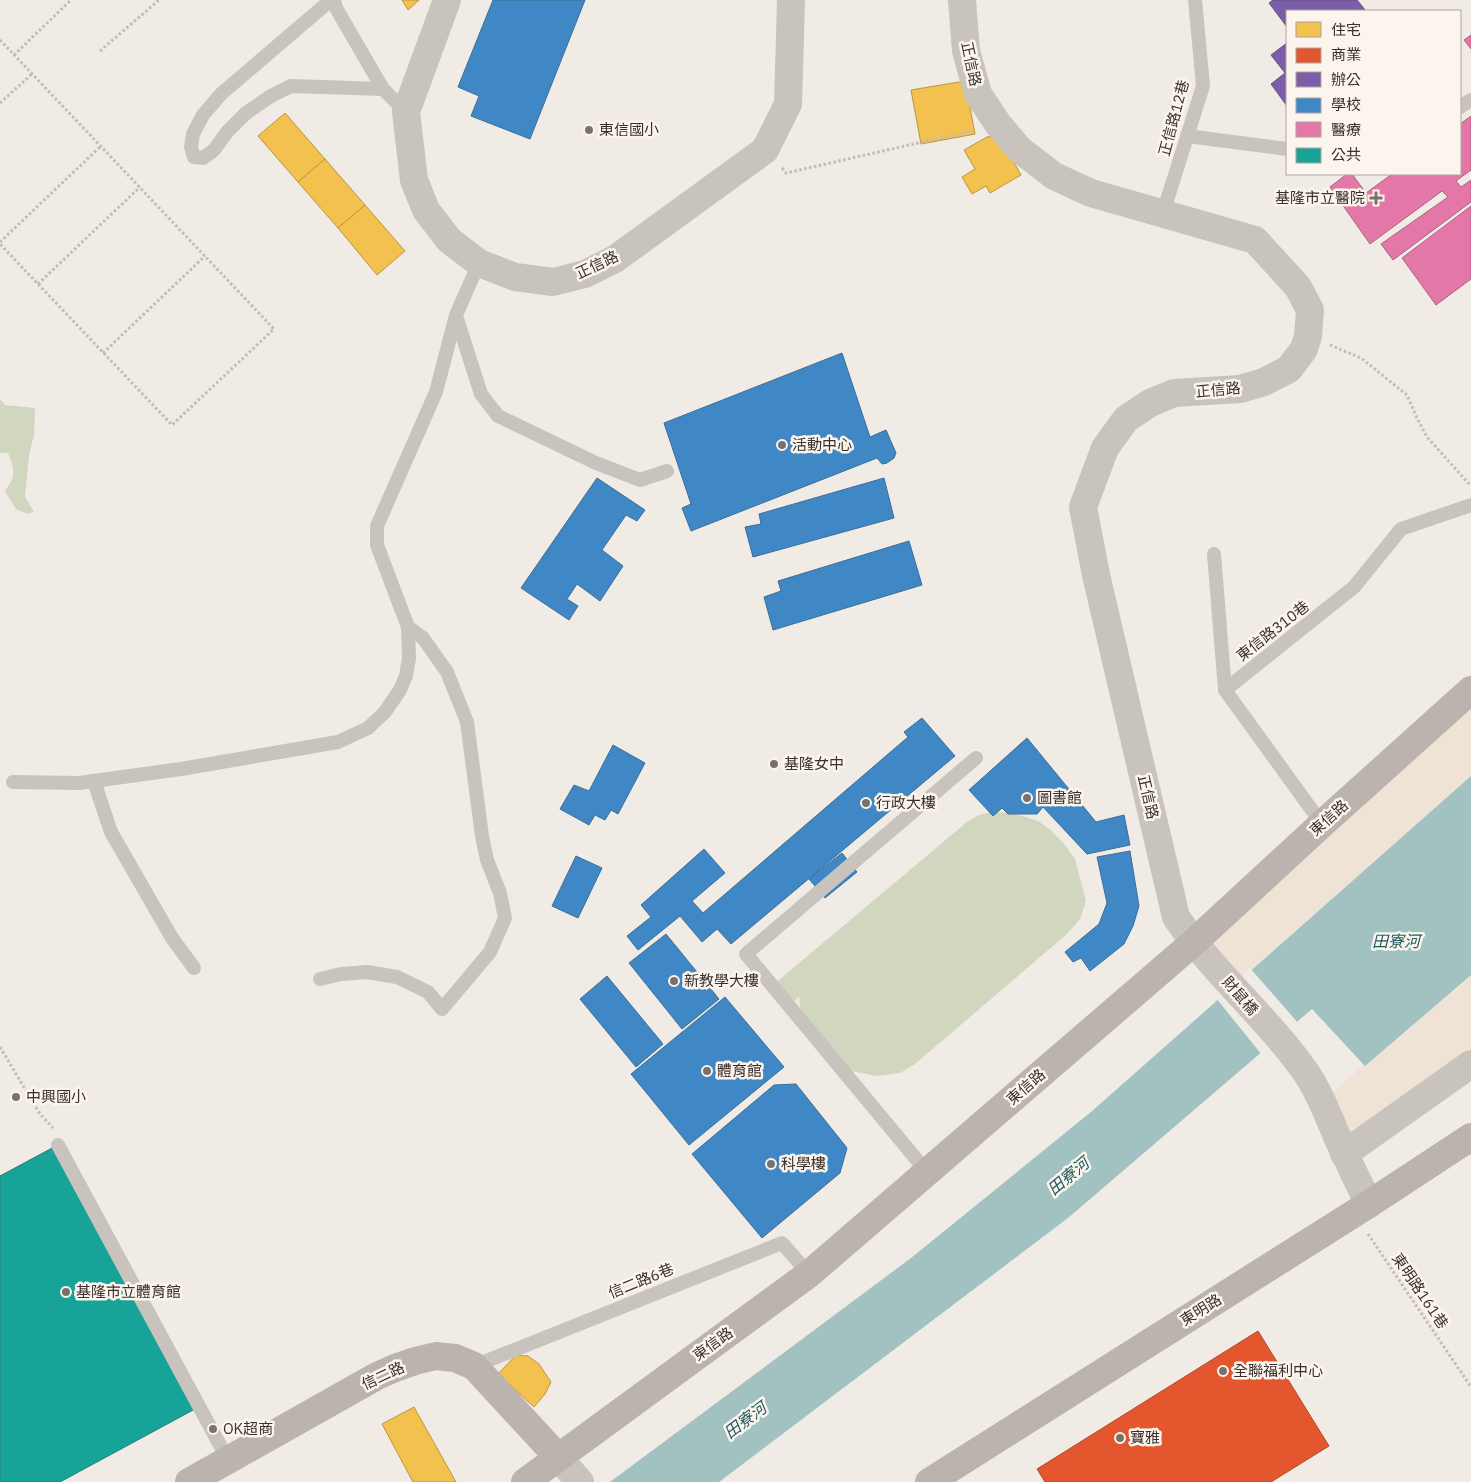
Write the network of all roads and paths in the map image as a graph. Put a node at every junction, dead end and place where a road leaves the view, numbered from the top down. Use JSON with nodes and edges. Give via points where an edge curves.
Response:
{"nodes":[{"id":1,"x":71,"y":0,"type":"edge"},
{"id":2,"x":159,"y":0,"type":"edge"},
{"id":3,"x":333,"y":0,"type":"edge"},
{"id":4,"x":447,"y":0,"type":"edge"},
{"id":5,"x":791,"y":0,"type":"edge"},
{"id":6,"x":962,"y":0,"type":"edge"},
{"id":7,"x":1195,"y":0,"type":"edge"},
{"id":8,"x":0,"y":40,"type":"edge"},
{"id":9,"x":100,"y":52,"type":"dead end"},
{"id":10,"x":14,"y":54,"type":"junction"},
{"id":11,"x":32,"y":74,"type":"junction"},
{"id":12,"x":382,"y":90,"type":"junction"},
{"id":13,"x":0,"y":104,"type":"edge"},
{"id":14,"x":406,"y":112,"type":"junction"},
{"id":15,"x":998,"y":124,"type":"junction"},
{"id":16,"x":1187,"y":136,"type":"junction"},
{"id":17,"x":101,"y":146,"type":"junction"},
{"id":18,"x":1286,"y":149,"type":"edge"},
{"id":19,"x":765,"y":150,"type":"junction"},
{"id":20,"x":140,"y":187,"type":"junction"},
{"id":21,"x":1163,"y":213,"type":"junction"},
{"id":22,"x":0,"y":243,"type":"edge"},
{"id":23,"x":205,"y":256,"type":"junction"},
{"id":24,"x":479,"y":262,"type":"junction"},
{"id":25,"x":38,"y":284,"type":"junction"},
{"id":26,"x":456,"y":315,"type":"junction"},
{"id":27,"x":1308,"y":336,"type":"junction"},
{"id":28,"x":103,"y":353,"type":"junction"},
{"id":29,"x":667,"y":471,"type":"dead end"},
{"id":30,"x":1471,"y":486,"type":"edge"},
{"id":31,"x":1471,"y":505,"type":"edge"},
{"id":32,"x":1214,"y":554,"type":"dead end"},
{"id":33,"x":408,"y":627,"type":"junction"},
{"id":34,"x":1225,"y":690,"type":"junction"},
{"id":35,"x":1471,"y":690,"type":"edge"},
{"id":36,"x":976,"y":758,"type":"dead end"},
{"id":37,"x":94,"y":781,"type":"junction"},
{"id":38,"x":12,"y":782,"type":"dead end"},
{"id":39,"x":1322,"y":824,"type":"junction"},
{"id":40,"x":1193,"y":943,"type":"junction"},
{"id":41,"x":194,"y":968,"type":"dead end"},
{"id":42,"x":320,"y":979,"type":"dead end"},
{"id":43,"x":1471,"y":1064,"type":"edge"},
{"id":44,"x":1471,"y":1137,"type":"edge"},
{"id":45,"x":58,"y":1145,"type":"dead end"},
{"id":46,"x":1344,"y":1154,"type":"junction"},
{"id":47,"x":927,"y":1172,"type":"junction"},
{"id":48,"x":1369,"y":1204,"type":"junction"},
{"id":49,"x":809,"y":1274,"type":"junction"},
{"id":50,"x":474,"y":1366,"type":"junction"},
{"id":51,"x":1471,"y":1387,"type":"edge"},
{"id":52,"x":558,"y":1457,"type":"junction"},
{"id":53,"x":228,"y":1460,"type":"junction"},
{"id":54,"x":947,"y":1477,"type":"edge"},
{"id":55,"x":189,"y":1482,"type":"edge"},
{"id":56,"x":525,"y":1482,"type":"edge"},
{"id":57,"x":580,"y":1482,"type":"edge"}],
"edges":[{"from":1,"to":10,"type":"path"},
{"from":2,"to":9,"type":"path"},
{"from":3,"to":12,"type":"lane"},
{"from":3,"to":12,"type":"lane","via":[[221,94],[203,115],[193,134],[191,147],[194,157],[203,158],[214,150],[246,113],[291,86]]},
{"from":4,"to":14,"type":"street","name":"正信路"},
{"from":5,"to":19,"type":"street","name":"正信路","via":[[788,104]]},
{"from":6,"to":15,"type":"street","name":"正信路","via":[[966,51],[978,94]]},
{"from":7,"to":16,"type":"lane","name":"正信路12巷","via":[[1203,86]]},
{"from":8,"to":10,"type":"path"},
{"from":10,"to":11,"type":"path"},
{"from":11,"to":13,"type":"path"},
{"from":11,"to":17,"type":"path"},
{"from":12,"to":14,"type":"lane"},
{"from":14,"to":24,"type":"street","name":"正信路","via":[[414,180],[426,210],[449,240]]},
{"from":15,"to":19,"type":"path","via":[[786,173]]},
{"from":15,"to":21,"type":"street","name":"正信路","via":[[1019,149],[1054,176],[1091,193]]},
{"from":16,"to":18,"type":"lane"},
{"from":16,"to":21,"type":"lane","name":"正信路12巷"},
{"from":17,"to":20,"type":"path"},
{"from":17,"to":22,"type":"path"},
{"from":19,"to":24,"type":"street","name":"正信路","via":[[615,259],[585,274],[553,282],[515,276]]},
{"from":20,"to":23,"type":"path"},
{"from":20,"to":25,"type":"path"},
{"from":21,"to":27,"type":"street","name":"正信路","via":[[1255,240],[1298,287],[1310,310]]},
{"from":22,"to":25,"type":"path"},
{"from":23,"to":28,"type":"path"},
{"from":23,"to":28,"type":"path","via":[[274,329],[172,425]]},
{"from":24,"to":26,"type":"lane"},
{"from":25,"to":28,"type":"path"},
{"from":26,"to":29,"type":"lane","via":[[481,394],[498,416],[596,463],[640,480]]},
{"from":26,"to":33,"type":"lane","via":[[436,392],[377,526],[377,545]]},
{"from":27,"to":30,"type":"path","via":[[1361,358],[1407,395],[1428,436]]},
{"from":27,"to":40,"type":"street","name":"正信路","via":[[1304,348],[1289,369],[1264,382],[1240,389],[1174,394],[1150,403],[1126,419],[1106,448],[1083,507],[1176,917]]},
{"from":31,"to":34,"type":"lane","name":"東信路310巷","via":[[1400,528],[1354,587]]},
{"from":32,"to":34,"type":"lane"},
{"from":33,"to":37,"type":"lane","via":[[409,658],[400,690],[385,712],[368,728],[353,736],[338,742]]},
{"from":33,"to":42,"type":"lane","via":[[423,638],[447,672],[467,722],[482,836],[505,918],[490,952],[442,1009],[428,992],[396,977],[368,972]]},
{"from":34,"to":39,"type":"lane"},
{"from":35,"to":39,"type":"main road","name":"東信路"},
{"from":36,"to":47,"type":"lane","via":[[746,954]]},
{"from":37,"to":38,"type":"lane"},
{"from":37,"to":41,"type":"lane","via":[[111,832],[172,938]]},
{"from":39,"to":40,"type":"main road","name":"東信路"},
{"from":40,"to":46,"type":"street","name":"財鼠橋","via":[[1306,1074],[1323,1100]]},
{"from":40,"to":47,"type":"main road","name":"東信路"},
{"from":43,"to":46,"type":"street"},
{"from":44,"to":48,"type":"main road","name":"東明路"},
{"from":45,"to":53,"type":"lane"},
{"from":46,"to":48,"type":"street","name":"財鼠橋"},
{"from":47,"to":49,"type":"main road","name":"東信路"},
{"from":48,"to":51,"type":"path","name":"東明路161巷","via":[[1364,1224],[1368,1236]]},
{"from":48,"to":54,"type":"main road","name":"東明路"},
{"from":49,"to":50,"type":"lane","name":"信二路6巷","via":[[782,1243]]},
{"from":49,"to":52,"type":"main road","name":"東信路"},
{"from":50,"to":52,"type":"main road","name":"信二路"},
{"from":50,"to":53,"type":"main road","name":"信二路","via":[[455,1358],[436,1356],[395,1368]]},
{"from":52,"to":56,"type":"main road","name":"東信路"},
{"from":52,"to":57,"type":"street"},
{"from":53,"to":55,"type":"main road","name":"信二路"}]}
